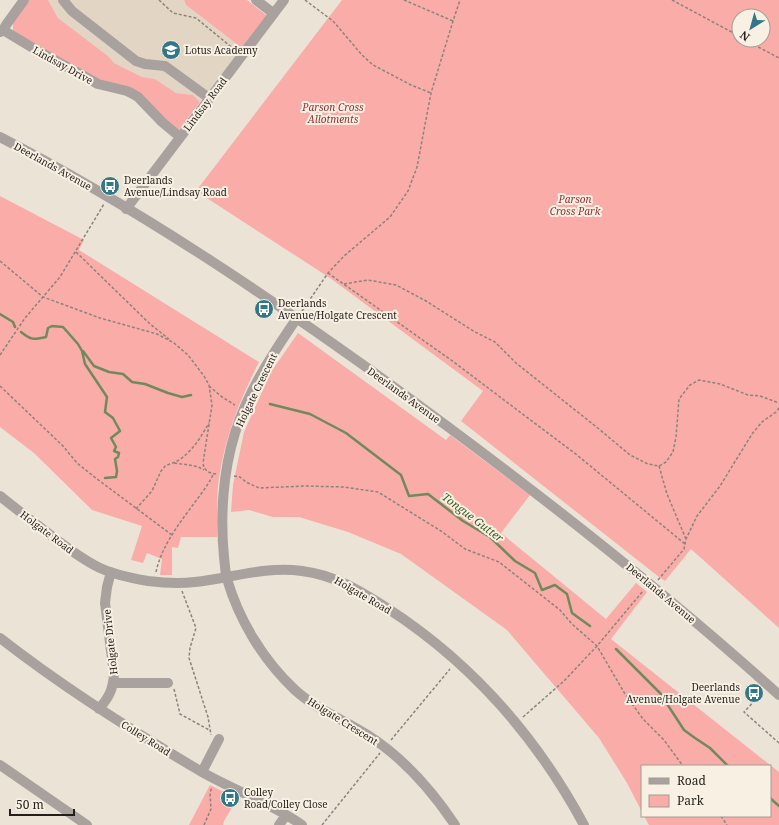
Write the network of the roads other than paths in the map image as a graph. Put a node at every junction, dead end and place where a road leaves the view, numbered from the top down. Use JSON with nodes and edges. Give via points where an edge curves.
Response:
{"nodes":[{"id":1,"x":24,"y":0,"type":"edge"},
{"id":2,"x":64,"y":0,"type":"edge"},
{"id":3,"x":256,"y":0,"type":"edge"},
{"id":4,"x":284,"y":0,"type":"edge"},
{"id":5,"x":273,"y":14,"type":"junction"},
{"id":6,"x":2,"y":31,"type":"edge"},
{"id":7,"x":209,"y":98,"type":"junction"},
{"id":8,"x":0,"y":137,"type":"edge"},
{"id":9,"x":180,"y":137,"type":"junction"},
{"id":10,"x":126,"y":209,"type":"junction"},
{"id":11,"x":298,"y":318,"type":"junction"},
{"id":12,"x":0,"y":496,"type":"edge"},
{"id":13,"x":111,"y":572,"type":"junction"},
{"id":14,"x":227,"y":577,"type":"junction"},
{"id":15,"x":0,"y":638,"type":"edge"},
{"id":16,"x":168,"y":683,"type":"road end"},
{"id":17,"x":114,"y":684,"type":"junction"},
{"id":18,"x":779,"y":695,"type":"edge"},
{"id":19,"x":99,"y":709,"type":"junction"},
{"id":20,"x":219,"y":739,"type":"dead end"},
{"id":21,"x":0,"y":765,"type":"edge"},
{"id":22,"x":202,"y":772,"type":"junction"},
{"id":23,"x":286,"y":815,"type":"junction"},
{"id":24,"x":87,"y":825,"type":"edge"},
{"id":25,"x":279,"y":825,"type":"edge"},
{"id":26,"x":302,"y":825,"type":"edge"},
{"id":27,"x":455,"y":825,"type":"edge"},
{"id":28,"x":584,"y":825,"type":"edge"}],
"edges":[{"from":1,"to":6,"type":"street"},
{"from":2,"to":7,"type":"street","via":[[72,11],[136,61],[164,66]]},
{"from":3,"to":5,"type":"street"},
{"from":4,"to":5,"type":"street","name":"Lindsay Road"},
{"from":5,"to":7,"type":"street","name":"Lindsay Road"},
{"from":6,"to":9,"type":"street","name":"Lindsay Drive","via":[[98,84],[127,90]]},
{"from":7,"to":9,"type":"street","name":"Lindsay Road"},
{"from":8,"to":10,"type":"street","name":"Deerlands Avenue"},
{"from":9,"to":10,"type":"street","name":"Lindsay Road"},
{"from":10,"to":11,"type":"street","name":"Deerlands Avenue"},
{"from":11,"to":14,"type":"street","name":"Holgate Crescent","via":[[272,354],[235,432],[226,475],[223,530]]},
{"from":11,"to":18,"type":"street","name":"Deerlands Avenue","via":[[507,470],[651,585]]},
{"from":12,"to":13,"type":"street","name":"Holgate Road","via":[[74,553]]},
{"from":13,"to":14,"type":"street","name":"Holgate Road","via":[[154,582],[193,583]]},
{"from":13,"to":17,"type":"street","name":"Holgate Drive","via":[[105,603]]},
{"from":14,"to":27,"type":"street","name":"Holgate Crescent","via":[[244,622],[279,674],[312,704],[385,747],[431,792]]},
{"from":14,"to":28,"type":"street","name":"Holgate Road","via":[[256,571],[286,569],[316,573],[346,583],[394,613],[450,656],[517,722],[553,772]]},
{"from":15,"to":19,"type":"street","name":"Colley Road"},
{"from":16,"to":17,"type":"street"},
{"from":17,"to":19,"type":"street","name":"Holgate Drive"},
{"from":19,"to":22,"type":"street","name":"Colley Road"},
{"from":20,"to":22,"type":"street"},
{"from":21,"to":24,"type":"street"},
{"from":22,"to":23,"type":"street","name":"Colley Road"},
{"from":23,"to":25,"type":"street"},
{"from":23,"to":26,"type":"street","name":"Colley Road"}]}
